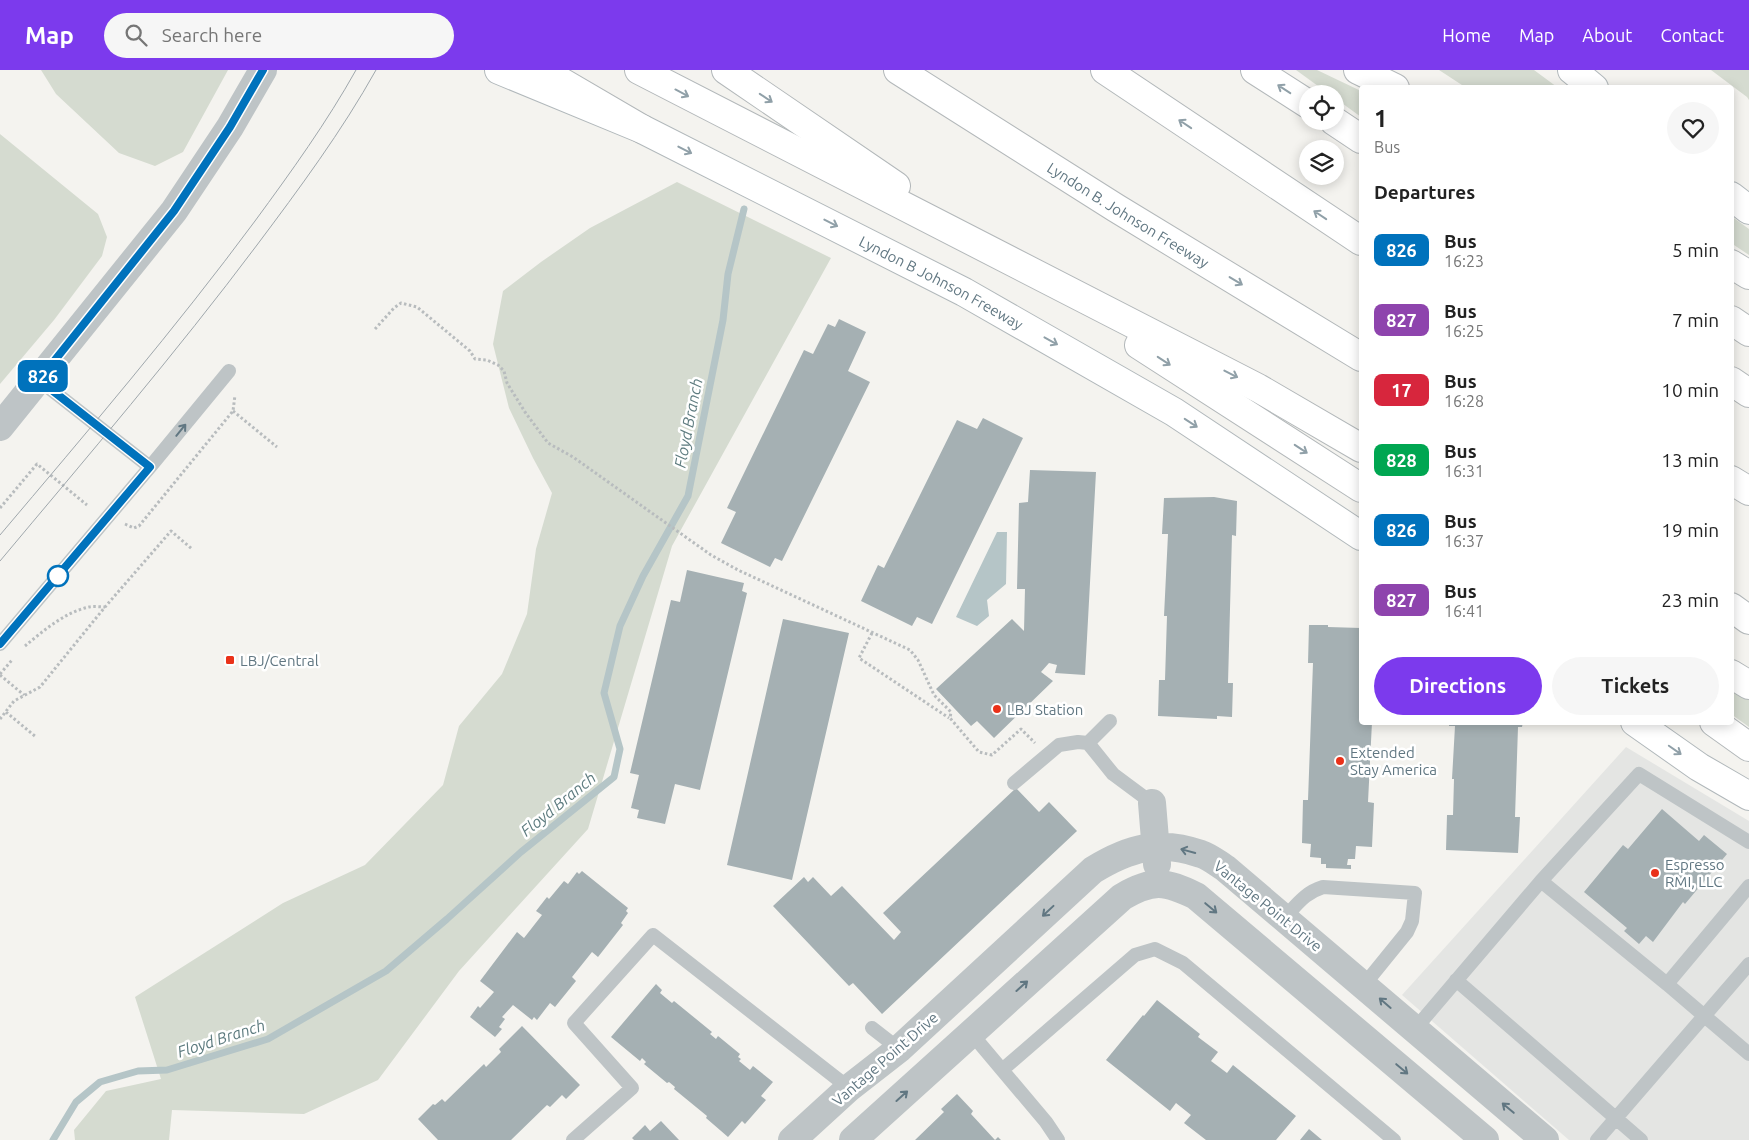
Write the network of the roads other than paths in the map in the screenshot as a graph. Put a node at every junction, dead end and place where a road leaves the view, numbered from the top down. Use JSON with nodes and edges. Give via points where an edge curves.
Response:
{"nodes":[{"id":1,"x":263,"y":70,"type":"edge"},
{"id":2,"x":499,"y":70,"type":"edge"},
{"id":3,"x":541,"y":70,"type":"edge"},
{"id":4,"x":639,"y":70,"type":"edge"},
{"id":5,"x":726,"y":70,"type":"edge"},
{"id":6,"x":898,"y":70,"type":"edge"},
{"id":7,"x":934,"y":70,"type":"edge"},
{"id":8,"x":1105,"y":70,"type":"edge"},
{"id":9,"x":1358,"y":70,"type":"edge"},
{"id":10,"x":1382,"y":70,"type":"edge"},
{"id":11,"x":1572,"y":70,"type":"edge"},
{"id":12,"x":1258,"y":72,"type":"edge"},
{"id":13,"x":1389,"y":85,"type":"edge"},
{"id":14,"x":1402,"y":85,"type":"edge"},
{"id":15,"x":1590,"y":85,"type":"edge"},
{"id":16,"x":1299,"y":98,"type":"edge"},
{"id":17,"x":1344,"y":128,"type":"edge"},
{"id":18,"x":642,"y":129,"type":"junction"},
{"id":19,"x":1359,"y":138,"type":"edge"},
{"id":20,"x":1022,"y":149,"type":"junction"},
{"id":21,"x":1734,"y":198,"type":"edge"},
{"id":22,"x":1749,"y":210,"type":"edge"},
{"id":23,"x":1359,"y":240,"type":"edge"},
{"id":24,"x":1734,"y":266,"type":"edge"},
{"id":25,"x":1749,"y":275,"type":"edge"},
{"id":26,"x":1734,"y":322,"type":"edge"},
{"id":27,"x":1749,"y":332,"type":"edge"},
{"id":28,"x":1359,"y":356,"type":"edge"},
{"id":29,"x":229,"y":371,"type":"dead end"},
{"id":30,"x":39,"y":380,"type":"junction"},
{"id":31,"x":1734,"y":383,"type":"edge"},
{"id":32,"x":1749,"y":392,"type":"edge"},
{"id":33,"x":0,"y":428,"type":"edge"},
{"id":34,"x":1359,"y":447,"type":"edge"},
{"id":35,"x":150,"y":467,"type":"junction"},
{"id":36,"x":1734,"y":482,"type":"edge"},
{"id":37,"x":1359,"y":487,"type":"edge"},
{"id":38,"x":1749,"y":491,"type":"edge"},
{"id":39,"x":1359,"y":535,"type":"edge"},
{"id":40,"x":1734,"y":609,"type":"edge"},
{"id":41,"x":1749,"y":620,"type":"edge"},
{"id":42,"x":0,"y":644,"type":"edge"},
{"id":43,"x":1734,"y":676,"type":"edge"},
{"id":44,"x":1749,"y":685,"type":"edge"},
{"id":45,"x":1110,"y":721,"type":"dead end"},
{"id":46,"x":1639,"y":725,"type":"edge"},
{"id":47,"x":1718,"y":725,"type":"edge"},
{"id":48,"x":1088,"y":743,"type":"junction"},
{"id":49,"x":1749,"y":747,"type":"edge"},
{"id":50,"x":1014,"y":783,"type":"dead end"},
{"id":51,"x":1749,"y":796,"type":"edge"},
{"id":52,"x":1152,"y":803,"type":"joint"},
{"id":53,"x":1749,"y":842,"type":"edge"},
{"id":54,"x":1156,"y":847,"type":"junction"},
{"id":55,"x":1541,"y":881,"type":"junction"},
{"id":56,"x":1159,"y":884,"type":"junction"},
{"id":57,"x":1749,"y":886,"type":"edge"},
{"id":58,"x":1284,"y":918,"type":"junction"},
{"id":59,"x":1749,"y":964,"type":"edge"},
{"id":60,"x":1456,"y":980,"type":"junction"},
{"id":61,"x":1667,"y":984,"type":"junction"},
{"id":62,"x":1364,"y":985,"type":"junction"},
{"id":63,"x":1704,"y":1016,"type":"junction"},
{"id":64,"x":872,"y":1028,"type":"dead end"},
{"id":65,"x":1415,"y":1028,"type":"junction"},
{"id":66,"x":971,"y":1033,"type":"junction"},
{"id":67,"x":899,"y":1049,"type":"junction"},
{"id":68,"x":1749,"y":1054,"type":"edge"},
{"id":69,"x":1002,"y":1070,"type":"junction"},
{"id":70,"x":850,"y":1088,"type":"junction"},
{"id":71,"x":882,"y":1114,"type":"junction"},
{"id":72,"x":1616,"y":1118,"type":"junction"},
{"id":73,"x":573,"y":1140,"type":"edge"},
{"id":74,"x":792,"y":1140,"type":"edge"},
{"id":75,"x":853,"y":1140,"type":"edge"},
{"id":76,"x":1058,"y":1140,"type":"edge"},
{"id":77,"x":1394,"y":1140,"type":"edge"},
{"id":78,"x":1486,"y":1140,"type":"edge"},
{"id":79,"x":1545,"y":1140,"type":"edge"},
{"id":80,"x":1597,"y":1140,"type":"edge"},
{"id":81,"x":1641,"y":1140,"type":"edge"}],
"edges":[{"from":1,"to":30,"type":"street","via":[[230,127],[174,211]]},
{"from":2,"to":18,"type":"main road","name":"Lyndon B Johnson Freeway"},
{"from":3,"to":18,"type":"main road"},
{"from":4,"to":34,"type":"main road","one_way":true,"via":[[1258,388]]},
{"from":5,"to":37,"type":"main road","one_way":true,"via":[[911,197]]},
{"from":6,"to":20,"type":"main road","name":"Lyndon B. Johnson Freeway"},
{"from":7,"to":20,"type":"main road"},
{"from":23,"to":8,"type":"main road","one_way":true},
{"from":9,"to":13,"type":"main road"},
{"from":10,"to":14,"type":"main road"},
{"from":11,"to":15,"type":"main road"},
{"from":16,"to":12,"type":"main road","one_way":true},
{"from":17,"to":19,"type":"main road"},
{"from":18,"to":39,"type":"main road","name":"Lyndon B Johnson Freeway","one_way":true,"via":[[916,266],[1066,349],[1174,412]]},
{"from":20,"to":28,"type":"main road","name":"Lyndon B. Johnson Freeway","one_way":true},
{"from":21,"to":22,"type":"main road"},
{"from":24,"to":25,"type":"main road"},
{"from":26,"to":27,"type":"main road"},
{"from":35,"to":29,"type":"lane","one_way":true},
{"from":30,"to":33,"type":"street"},
{"from":30,"to":35,"type":"lane"},
{"from":31,"to":32,"type":"main road"},
{"from":35,"to":42,"type":"lane"},
{"from":36,"to":38,"type":"main road"},
{"from":40,"to":41,"type":"main road"},
{"from":43,"to":44,"type":"main road"},
{"from":45,"to":48,"type":"lane"},
{"from":46,"to":51,"type":"main road","one_way":true,"via":[[1699,767]]},
{"from":47,"to":49,"type":"main road"},
{"from":48,"to":50,"type":"lane","via":[[1059,745]]},
{"from":48,"to":52,"type":"lane","via":[[1113,774]]},
{"from":52,"to":54,"type":"street"},
{"from":53,"to":55,"type":"lane","via":[[1640,774]]},
{"from":54,"to":56,"type":"street"},
{"from":58,"to":54,"type":"street","name":"Vantage Point Drive","one_way":true,"via":[[1225,868],[1203,854],[1180,848]]},
{"from":54,"to":67,"type":"street","name":"Vantage Point Drive","one_way":true,"via":[[1132,850],[1093,870]]},
{"from":55,"to":60,"type":"lane"},
{"from":55,"to":61,"type":"lane"},
{"from":66,"to":56,"type":"street","one_way":true,"via":[[1122,897],[1140,887]]},
{"from":56,"to":78,"type":"street","one_way":true,"via":[[1177,887],[1196,896]]},
{"from":57,"to":61,"type":"lane"},
{"from":58,"to":62,"type":"street","name":"Vantage Point Drive"},
{"from":58,"to":62,"type":"lane","via":[[1304,896],[1323,887],[1415,893],[1412,921],[1407,932]]},
{"from":59,"to":63,"type":"lane"},
{"from":60,"to":65,"type":"lane"},
{"from":60,"to":72,"type":"lane"},
{"from":61,"to":63,"type":"lane"},
{"from":65,"to":62,"type":"street","name":"Vantage Point Drive","one_way":true},
{"from":63,"to":68,"type":"lane"},
{"from":63,"to":72,"type":"lane"},
{"from":64,"to":67,"type":"lane"},
{"from":79,"to":65,"type":"street","name":"Vantage Point Drive","one_way":true},
{"from":66,"to":69,"type":"lane"},
{"from":71,"to":66,"type":"street","one_way":true},
{"from":67,"to":70,"type":"street","name":"Vantage Point Drive"},
{"from":69,"to":76,"type":"lane"},
{"from":69,"to":77,"type":"lane","via":[[1135,955],[1155,949],[1183,963]]},
{"from":70,"to":71,"type":"street"},
{"from":70,"to":73,"type":"lane","via":[[654,934],[574,1024],[632,1088]]},
{"from":70,"to":74,"type":"street","name":"Vantage Point Drive"},
{"from":71,"to":75,"type":"street"},
{"from":72,"to":80,"type":"lane"},
{"from":72,"to":81,"type":"lane"}]}
